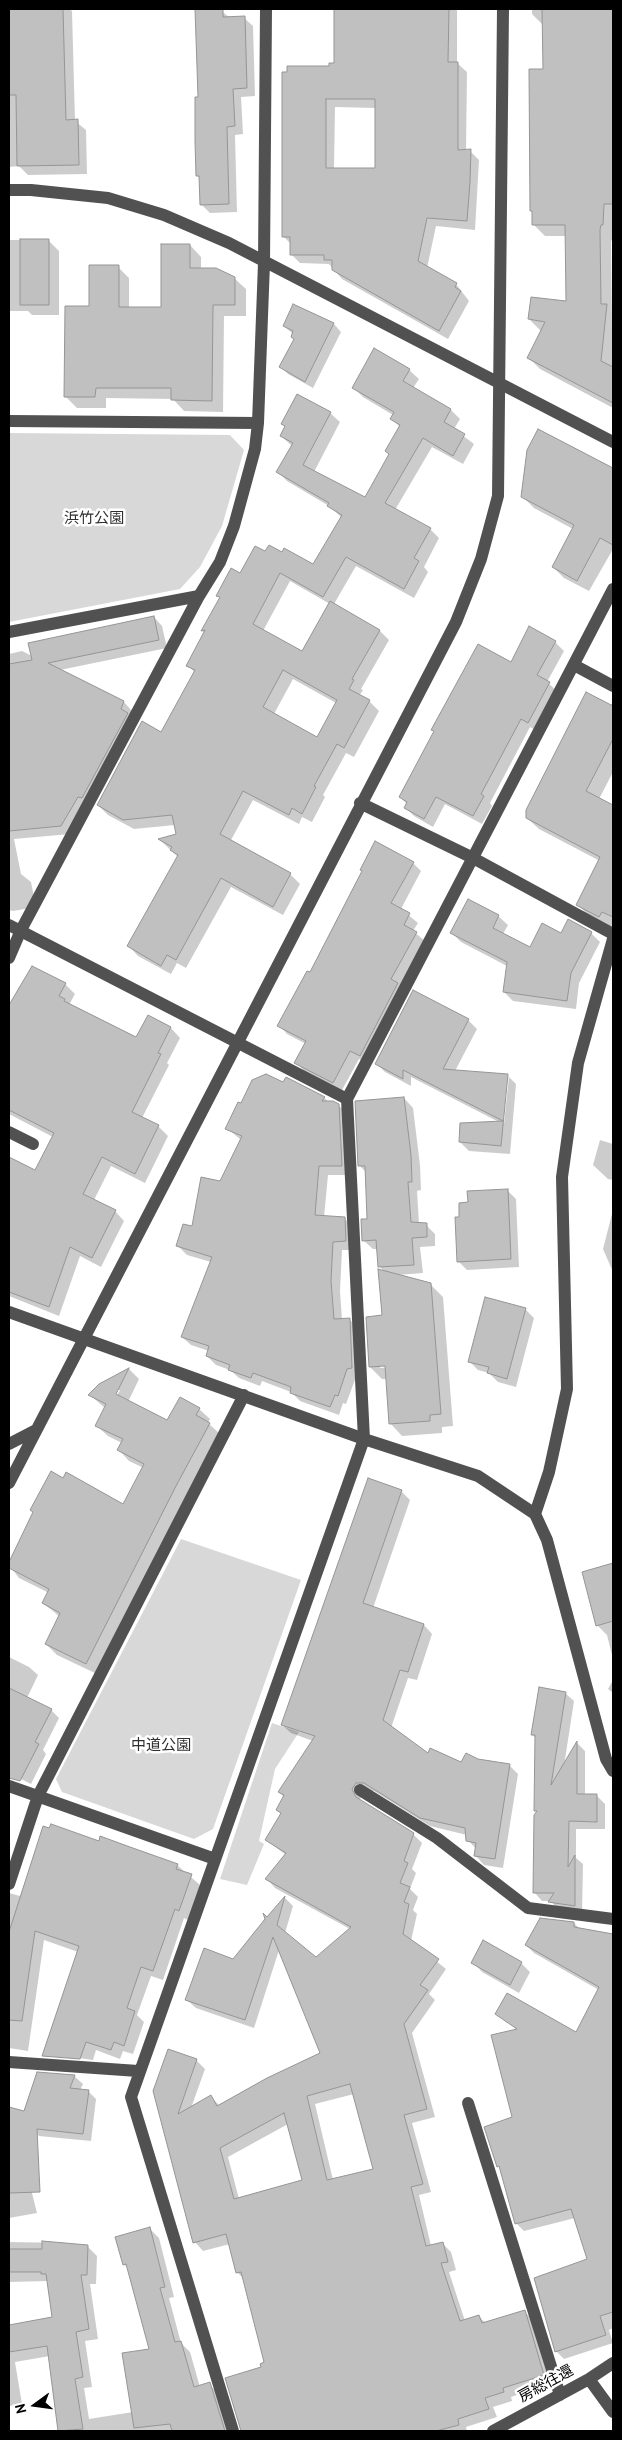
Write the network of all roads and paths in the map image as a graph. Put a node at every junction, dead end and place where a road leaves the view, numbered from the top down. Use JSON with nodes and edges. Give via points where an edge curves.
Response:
{"nodes":[{"id":1,"x":266,"y":9,"type":"edge"},
{"id":2,"x":503,"y":9,"type":"edge"},
{"id":3,"x":9,"y":190,"type":"edge"},
{"id":4,"x":264,"y":263,"type":"junction"},
{"id":5,"x":500,"y":383,"type":"junction"},
{"id":6,"x":9,"y":421,"type":"edge"},
{"id":7,"x":258,"y":423,"type":"junction"},
{"id":8,"x":613,"y":442,"type":"edge"},
{"id":9,"x":613,"y":589,"type":"edge"},
{"id":10,"x":199,"y":596,"type":"junction"},
{"id":11,"x":9,"y":632,"type":"edge"},
{"id":12,"x":574,"y":665,"type":"junction"},
{"id":13,"x":613,"y":686,"type":"edge"},
{"id":14,"x":360,"y":803,"type":"junction"},
{"id":15,"x":473,"y":858,"type":"junction"},
{"id":16,"x":9,"y":925,"type":"edge"},
{"id":17,"x":21,"y":930,"type":"junction"},
{"id":18,"x":613,"y":934,"type":"edge"},
{"id":19,"x":613,"y":939,"type":"edge"},
{"id":20,"x":9,"y":958,"type":"edge"},
{"id":21,"x":236,"y":1044,"type":"junction"},
{"id":22,"x":347,"y":1100,"type":"junction"},
{"id":23,"x":9,"y":1132,"type":"edge"},
{"id":24,"x":33,"y":1144,"type":"dead end"},
{"id":25,"x":9,"y":1312,"type":"edge"},
{"id":26,"x":85,"y":1339,"type":"junction"},
{"id":27,"x":244,"y":1395,"type":"junction"},
{"id":28,"x":36,"y":1430,"type":"junction"},
{"id":29,"x":364,"y":1439,"type":"junction"},
{"id":30,"x":9,"y":1444,"type":"edge"},
{"id":31,"x":9,"y":1483,"type":"edge"},
{"id":32,"x":535,"y":1514,"type":"junction"},
{"id":33,"x":613,"y":1771,"type":"edge"},
{"id":34,"x":9,"y":1786,"type":"edge"},
{"id":35,"x":360,"y":1790,"type":"dead end"},
{"id":36,"x":38,"y":1796,"type":"junction"},
{"id":37,"x":215,"y":1859,"type":"junction"},
{"id":38,"x":9,"y":1884,"type":"edge"},
{"id":39,"x":613,"y":1919,"type":"edge"},
{"id":40,"x":9,"y":2062,"type":"edge"},
{"id":41,"x":138,"y":2071,"type":"junction"},
{"id":42,"x":468,"y":2103,"type":"dead end"},
{"id":43,"x":613,"y":2363,"type":"edge"},
{"id":44,"x":590,"y":2379,"type":"junction"},
{"id":45,"x":560,"y":2395,"type":"junction"},
{"id":46,"x":613,"y":2412,"type":"edge"},
{"id":47,"x":233,"y":2431,"type":"edge"},
{"id":48,"x":493,"y":2431,"type":"edge"}],
"edges":[{"from":1,"to":4,"type":"street"},
{"from":2,"to":5,"type":"street"},
{"from":3,"to":4,"type":"street","via":[[108,198],[164,215]]},
{"from":4,"to":5,"type":"street"},
{"from":4,"to":7,"type":"street"},
{"from":5,"to":8,"type":"street"},
{"from":5,"to":14,"type":"street","via":[[498,496],[481,559],[456,622]]},
{"from":6,"to":7,"type":"street"},
{"from":7,"to":10,"type":"street","via":[[255,449],[234,526],[220,562]]},
{"from":9,"to":12,"type":"street"},
{"from":10,"to":11,"type":"street"},
{"from":10,"to":17,"type":"street"},
{"from":12,"to":13,"type":"street"},
{"from":12,"to":15,"type":"street"},
{"from":14,"to":15,"type":"street"},
{"from":14,"to":21,"type":"street"},
{"from":15,"to":18,"type":"street"},
{"from":15,"to":22,"type":"street"},
{"from":16,"to":17,"type":"street"},
{"from":17,"to":20,"type":"street"},
{"from":17,"to":21,"type":"street"},
{"from":19,"to":32,"type":"street","via":[[578,1063],[562,1177],[567,1389],[549,1472]]},
{"from":21,"to":22,"type":"street"},
{"from":21,"to":26,"type":"street"},
{"from":22,"to":29,"type":"street"},
{"from":23,"to":24,"type":"street"},
{"from":25,"to":26,"type":"street"},
{"from":26,"to":27,"type":"street"},
{"from":26,"to":28,"type":"street"},
{"from":27,"to":29,"type":"street"},
{"from":27,"to":36,"type":"street"},
{"from":28,"to":30,"type":"street"},
{"from":28,"to":31,"type":"street"},
{"from":29,"to":32,"type":"street","via":[[478,1476]]},
{"from":29,"to":37,"type":"street"},
{"from":32,"to":33,"type":"street","via":[[547,1540],[606,1759]]},
{"from":34,"to":36,"type":"street"},
{"from":35,"to":39,"type":"street","via":[[437,1838],[528,1908]]},
{"from":36,"to":37,"type":"street"},
{"from":36,"to":38,"type":"street"},
{"from":37,"to":41,"type":"street"},
{"from":40,"to":41,"type":"street"},
{"from":41,"to":47,"type":"street","via":[[131,2096]]},
{"from":42,"to":45,"type":"street"},
{"from":43,"to":44,"type":"street","name":"房総往還"},
{"from":44,"to":45,"type":"street","name":"房総往還"},
{"from":44,"to":46,"type":"street"},
{"from":45,"to":48,"type":"street","name":"房総往還"}]}
